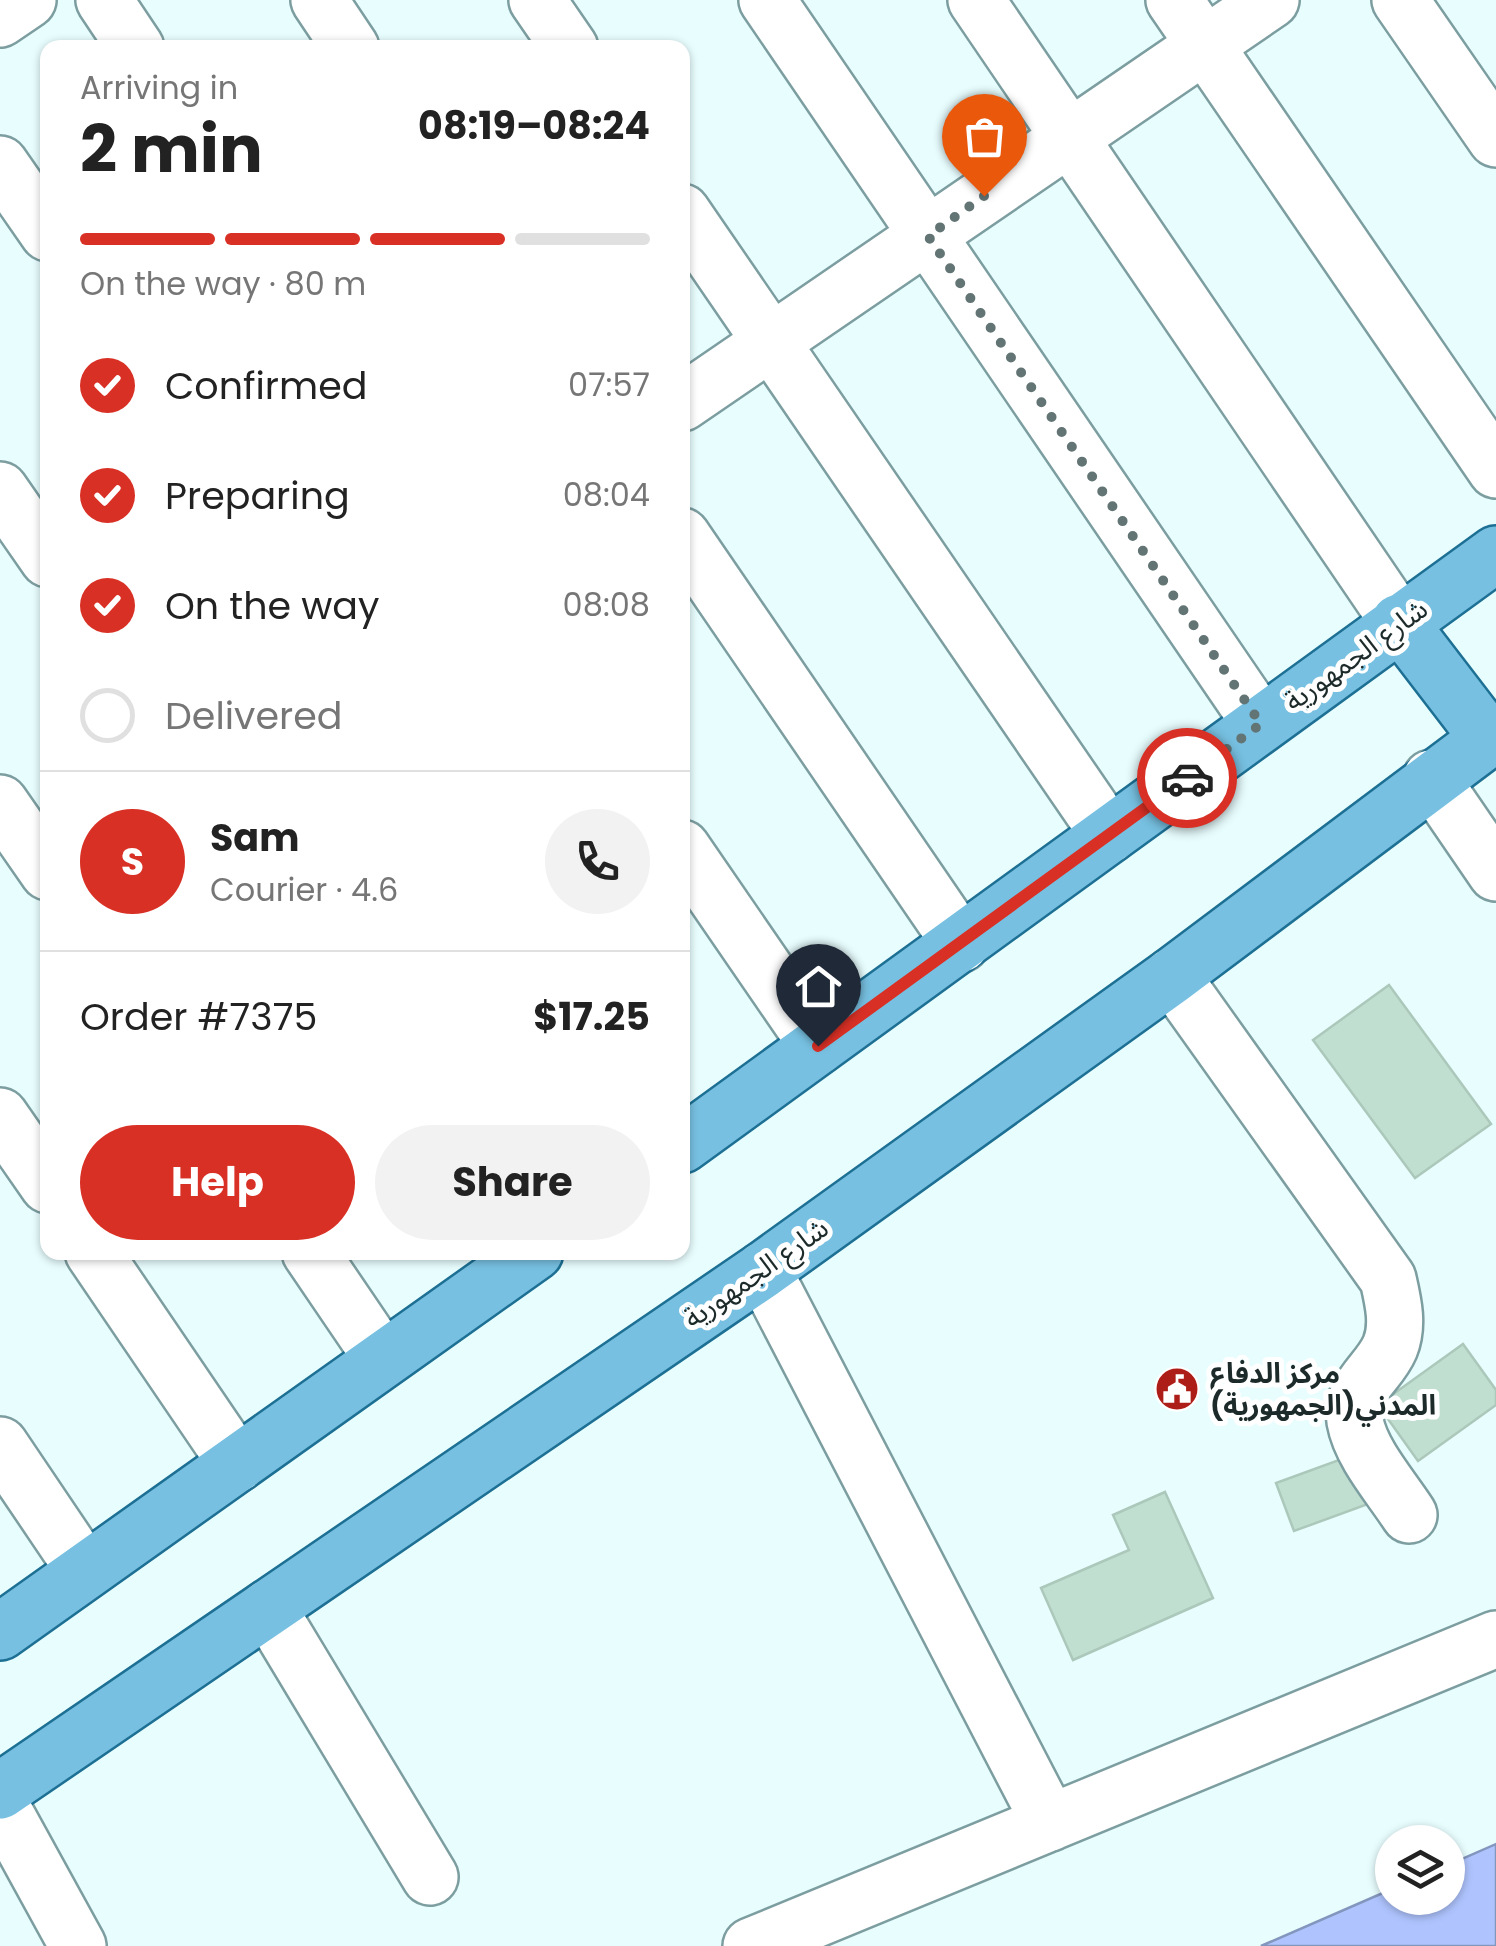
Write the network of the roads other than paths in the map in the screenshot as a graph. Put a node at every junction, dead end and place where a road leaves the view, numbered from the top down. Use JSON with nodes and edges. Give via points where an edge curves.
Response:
{"nodes":[{"id":1,"x":28,"y":0,"type":"edge"},
{"id":2,"x":104,"y":0,"type":"edge"},
{"id":3,"x":319,"y":0,"type":"edge"},
{"id":4,"x":537,"y":0,"type":"edge"},
{"id":5,"x":767,"y":0,"type":"edge"},
{"id":6,"x":976,"y":0,"type":"edge"},
{"id":7,"x":1174,"y":0,"type":"edge"},
{"id":8,"x":1272,"y":0,"type":"edge"},
{"id":9,"x":1400,"y":0,"type":"edge"},
{"id":10,"x":0,"y":18,"type":"edge"},
{"id":11,"x":131,"y":40,"type":"edge"},
{"id":12,"x":346,"y":40,"type":"edge"},
{"id":13,"x":564,"y":40,"type":"edge"},
{"id":14,"x":1205,"y":45,"type":"junction"},
{"id":15,"x":1070,"y":138,"type":"junction"},
{"id":16,"x":1496,"y":139,"type":"edge"},
{"id":17,"x":0,"y":164,"type":"edge"},
{"id":18,"x":40,"y":222,"type":"edge"},
{"id":19,"x":690,"y":224,"type":"edge"},
{"id":20,"x":928,"y":236,"type":"junction"},
{"id":21,"x":772,"y":342,"type":"junction"},
{"id":22,"x":690,"y":398,"type":"edge"},
{"id":23,"x":1496,"y":470,"type":"edge"},
{"id":24,"x":0,"y":490,"type":"edge"},
{"id":25,"x":40,"y":548,"type":"edge"},
{"id":26,"x":690,"y":548,"type":"edge"},
{"id":27,"x":1496,"y":554,"type":"edge"},
{"id":28,"x":1399,"y":622,"type":"junction"},
{"id":29,"x":1261,"y":724,"type":"junction"},
{"id":30,"x":1492,"y":736,"type":"edge"},
{"id":31,"x":1432,"y":778,"type":"junction"},
{"id":32,"x":0,"y":803,"type":"edge"},
{"id":33,"x":1109,"y":835,"type":"junction"},
{"id":34,"x":32,"y":858,"type":"edge"},
{"id":35,"x":690,"y":860,"type":"edge"},
{"id":36,"x":1496,"y":873,"type":"edge"},
{"id":37,"x":960,"y":944,"type":"junction"},
{"id":38,"x":1172,"y":976,"type":"junction"},
{"id":39,"x":818,"y":1046,"type":"junction"},
{"id":40,"x":0,"y":1116,"type":"edge"},
{"id":41,"x":690,"y":1140,"type":"edge"},
{"id":42,"x":40,"y":1174,"type":"edge"},
{"id":43,"x":98,"y":1260,"type":"edge"},
{"id":44,"x":315,"y":1260,"type":"edge"},
{"id":45,"x":521,"y":1260,"type":"edge"},
{"id":46,"x":763,"y":1270,"type":"junction"},
{"id":47,"x":382,"y":1358,"type":"junction"},
{"id":48,"x":0,"y":1445,"type":"edge"},
{"id":49,"x":237,"y":1464,"type":"junction"},
{"id":50,"x":1409,"y":1514,"type":"dead end"},
{"id":51,"x":85,"y":1571,"type":"junction"},
{"id":52,"x":268,"y":1608,"type":"junction"},
{"id":53,"x":0,"y":1632,"type":"edge"},
{"id":54,"x":1496,"y":1639,"type":"edge"},
{"id":55,"x":0,"y":1791,"type":"edge"},
{"id":56,"x":0,"y":1804,"type":"edge"},
{"id":57,"x":1050,"y":1822,"type":"junction"},
{"id":58,"x":430,"y":1877,"type":"dead end"},
{"id":59,"x":78,"y":1946,"type":"edge"},
{"id":60,"x":752,"y":1946,"type":"edge"}],
"edges":[{"from":1,"to":10,"type":"street"},
{"from":2,"to":11,"type":"street"},
{"from":3,"to":12,"type":"street"},
{"from":4,"to":13,"type":"street"},
{"from":5,"to":20,"type":"street"},
{"from":6,"to":15,"type":"street"},
{"from":7,"to":14,"type":"street"},
{"from":8,"to":14,"type":"street"},
{"from":9,"to":16,"type":"street"},
{"from":14,"to":15,"type":"street"},
{"from":14,"to":23,"type":"street"},
{"from":15,"to":20,"type":"street"},
{"from":15,"to":28,"type":"street"},
{"from":17,"to":18,"type":"street"},
{"from":19,"to":21,"type":"street"},
{"from":20,"to":21,"type":"street"},
{"from":20,"to":29,"type":"street"},
{"from":21,"to":22,"type":"street"},
{"from":21,"to":33,"type":"street"},
{"from":24,"to":25,"type":"street"},
{"from":26,"to":37,"type":"street"},
{"from":27,"to":28,"type":"main road","name":"شارع الجمهورية"},
{"from":28,"to":29,"type":"main road","name":"شارع الجمهورية"},
{"from":28,"to":30,"type":"main road"},
{"from":29,"to":33,"type":"main road","name":"شارع الجمهورية"},
{"from":30,"to":31,"type":"main road","name":"شارع الجمهورية"},
{"from":31,"to":36,"type":"street"},
{"from":31,"to":38,"type":"main road","name":"شارع الجمهورية"},
{"from":32,"to":34,"type":"street"},
{"from":33,"to":37,"type":"main road","name":"شارع الجمهورية"},
{"from":35,"to":39,"type":"street"},
{"from":37,"to":39,"type":"main road","name":"شارع الجمهورية"},
{"from":38,"to":46,"type":"main road","name":"شارع الجمهورية"},
{"from":38,"to":50,"type":"street","via":[[1388,1278],[1395,1312],[1390,1348],[1360,1385],[1355,1419]]},
{"from":39,"to":41,"type":"main road","name":"شارع الجمهورية"},
{"from":40,"to":42,"type":"street"},
{"from":43,"to":49,"type":"street"},
{"from":44,"to":47,"type":"street"},
{"from":45,"to":47,"type":"main road"},
{"from":46,"to":52,"type":"main road","name":"شارع الجمهورية"},
{"from":46,"to":57,"type":"street"},
{"from":47,"to":49,"type":"main road"},
{"from":48,"to":51,"type":"street"},
{"from":49,"to":51,"type":"main road"},
{"from":51,"to":53,"type":"main road"},
{"from":52,"to":55,"type":"main road","name":"شارع الجمهورية"},
{"from":52,"to":58,"type":"street"},
{"from":54,"to":57,"type":"street"},
{"from":56,"to":59,"type":"street"},
{"from":57,"to":60,"type":"street"}]}
